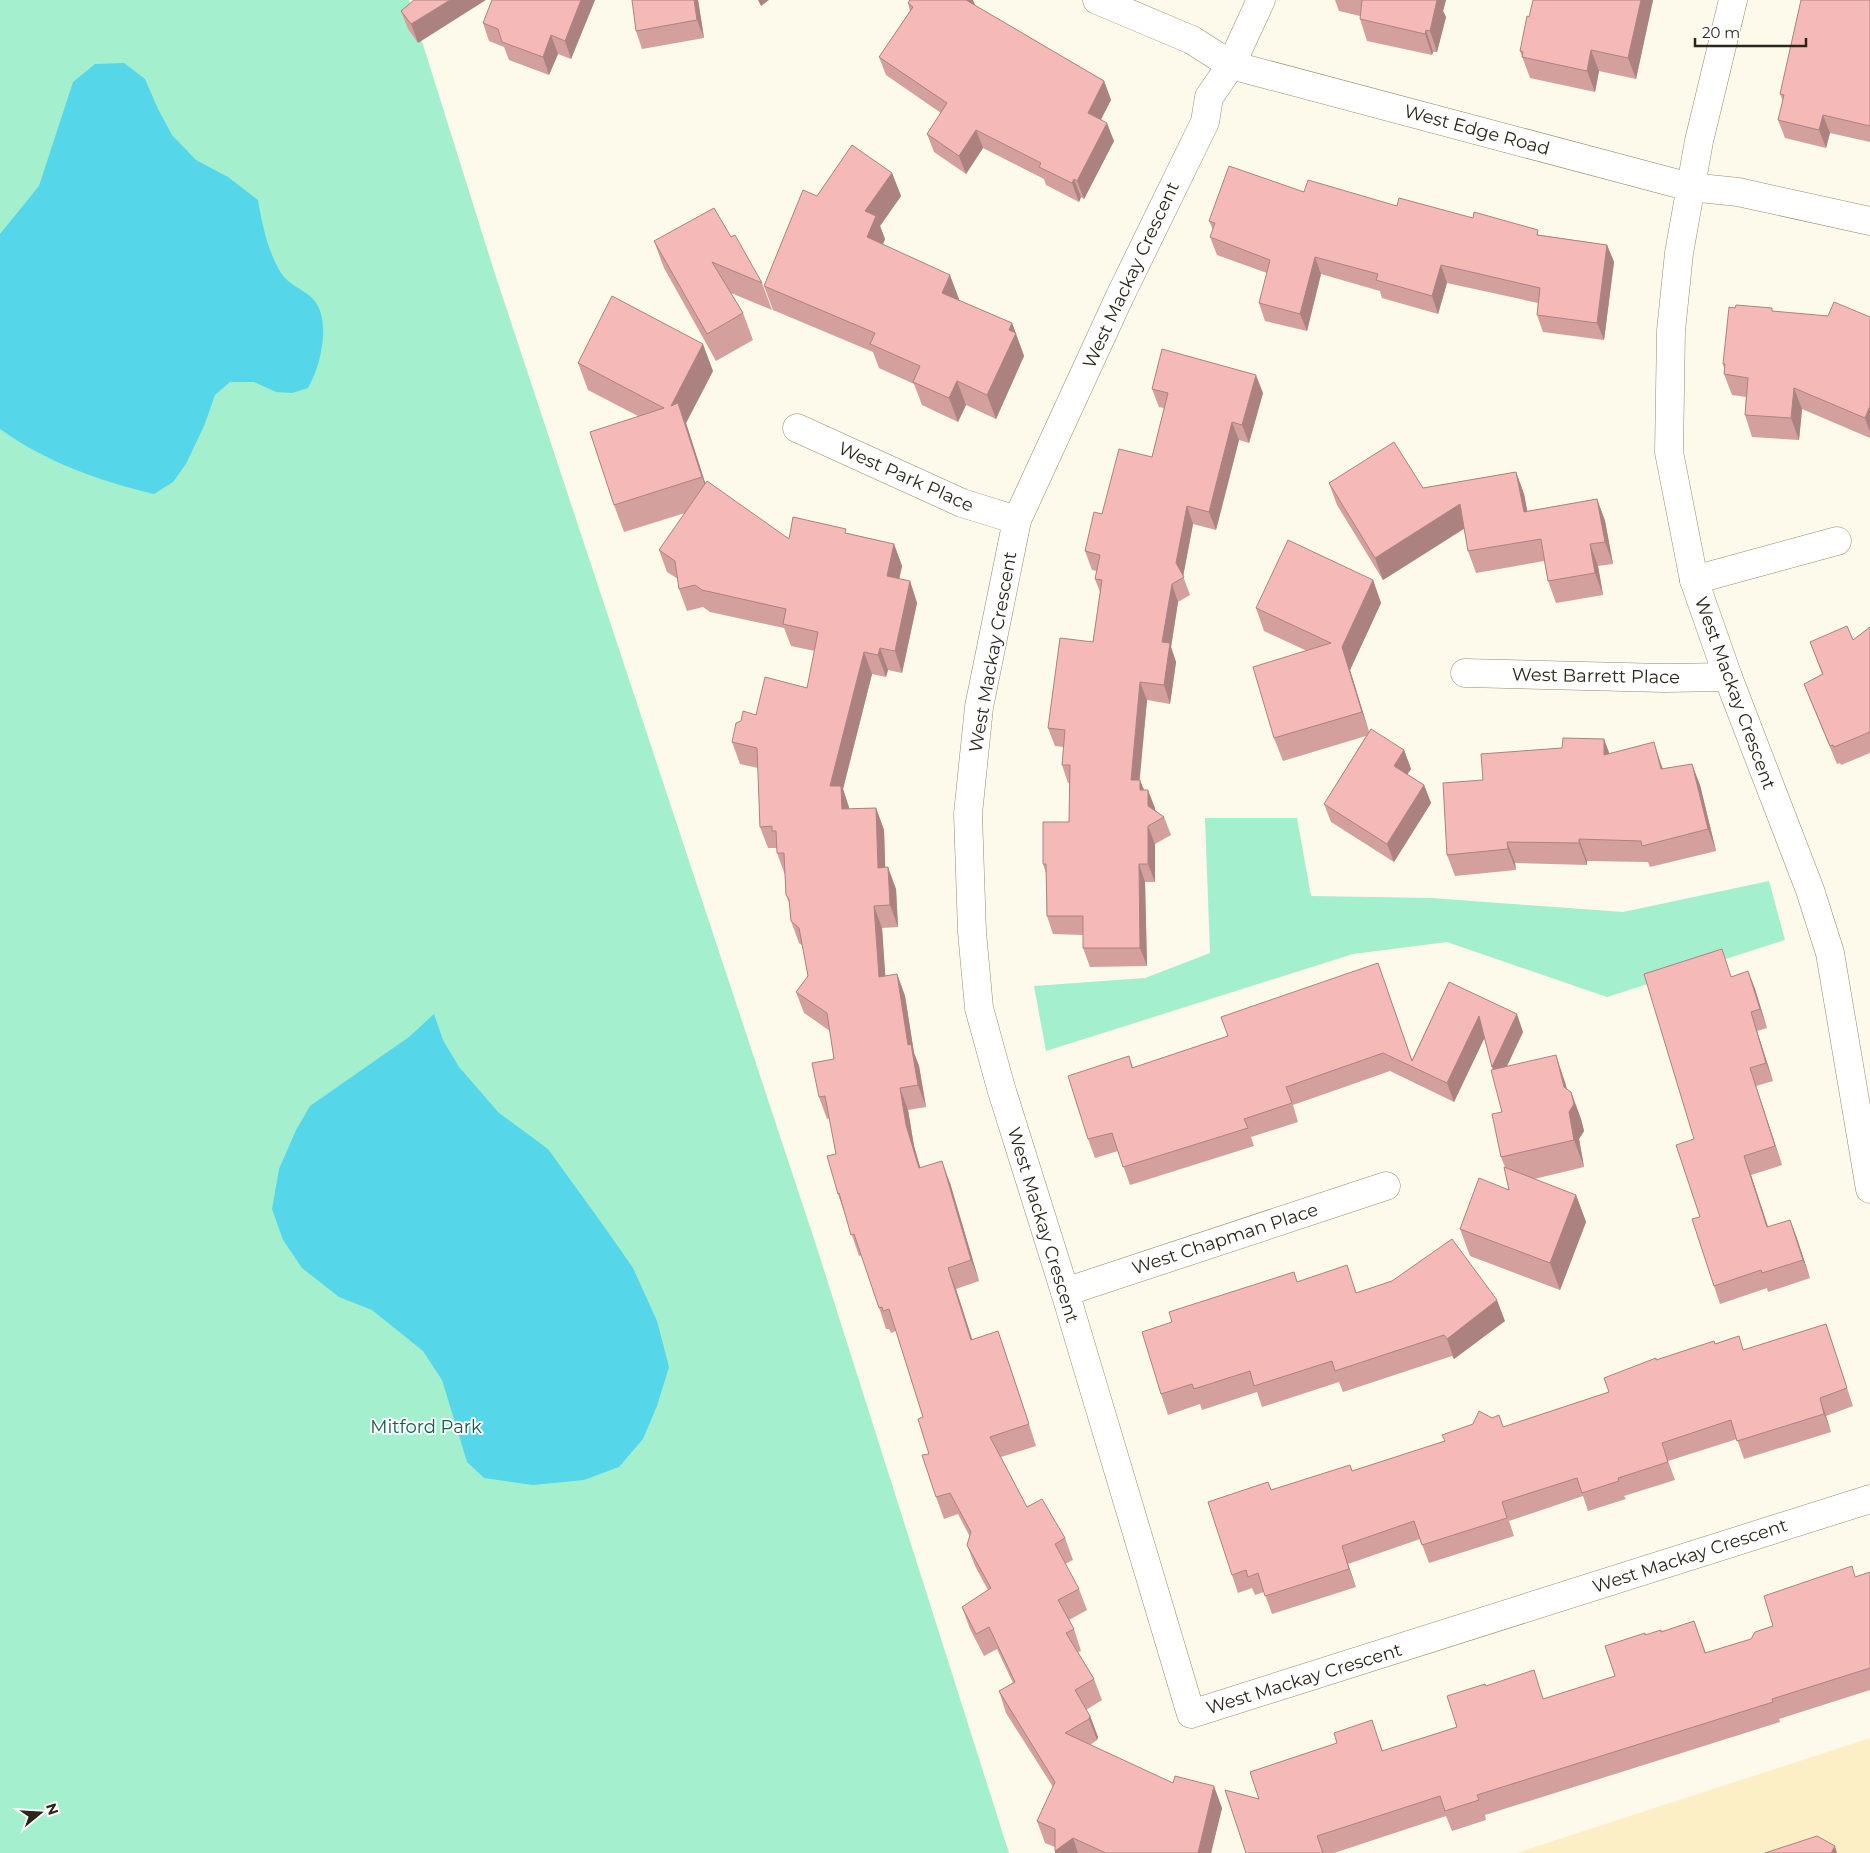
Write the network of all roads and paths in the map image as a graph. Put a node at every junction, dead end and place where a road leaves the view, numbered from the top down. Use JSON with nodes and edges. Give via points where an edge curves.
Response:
{"nodes":[{"id":1,"x":1097,"y":0,"type":"edge"},
{"id":2,"x":1261,"y":0,"type":"edge"},
{"id":3,"x":1733,"y":0,"type":"edge"},
{"id":4,"x":1231,"y":65,"type":"junction"},
{"id":5,"x":1690,"y":188,"type":"junction"},
{"id":6,"x":1870,"y":221,"type":"edge"},
{"id":7,"x":797,"y":428,"type":"dead end"},
{"id":8,"x":1017,"y":520,"type":"junction"},
{"id":9,"x":1837,"y":541,"type":"dead end"},
{"id":10,"x":1694,"y":580,"type":"junction"},
{"id":11,"x":1465,"y":673,"type":"dead end"},
{"id":12,"x":1728,"y":677,"type":"junction"},
{"id":13,"x":1386,"y":1186,"type":"dead end"},
{"id":14,"x":1870,"y":1189,"type":"edge"},
{"id":15,"x":1065,"y":1292,"type":"junction"},
{"id":16,"x":1870,"y":1499,"type":"edge"}],
"edges":[{"from":1,"to":4,"type":"street","name":"West Edge Road","via":[[1192,40]]},
{"from":2,"to":4,"type":"street","name":"West Mackay Crescent"},
{"from":3,"to":5,"type":"street","name":"West Mackay Crescent"},
{"from":4,"to":5,"type":"street","name":"West Edge Road"},
{"from":4,"to":8,"type":"street","name":"West Mackay Crescent","via":[[1210,96],[1205,122],[1120,296]]},
{"from":5,"to":6,"type":"street","name":"West Edge Road","via":[[1738,192]]},
{"from":5,"to":10,"type":"street","name":"West Mackay Crescent","via":[[1671,331],[1669,452]]},
{"from":7,"to":8,"type":"street","name":"West Park Place","via":[[962,503]]},
{"from":8,"to":15,"type":"street","name":"West Mackay Crescent","via":[[979,708],[968,814],[972,932],[979,1008]]},
{"from":9,"to":10,"type":"street"},
{"from":10,"to":12,"type":"street","name":"West Mackay Crescent"},
{"from":11,"to":12,"type":"street","name":"West Barrett Place"},
{"from":12,"to":14,"type":"street","name":"West Mackay Crescent","via":[[1810,890],[1830,953]]},
{"from":13,"to":15,"type":"street","name":"West Chapman Place"},
{"from":15,"to":16,"type":"street","name":"West Mackay Crescent","via":[[1191,1714]]}]}
